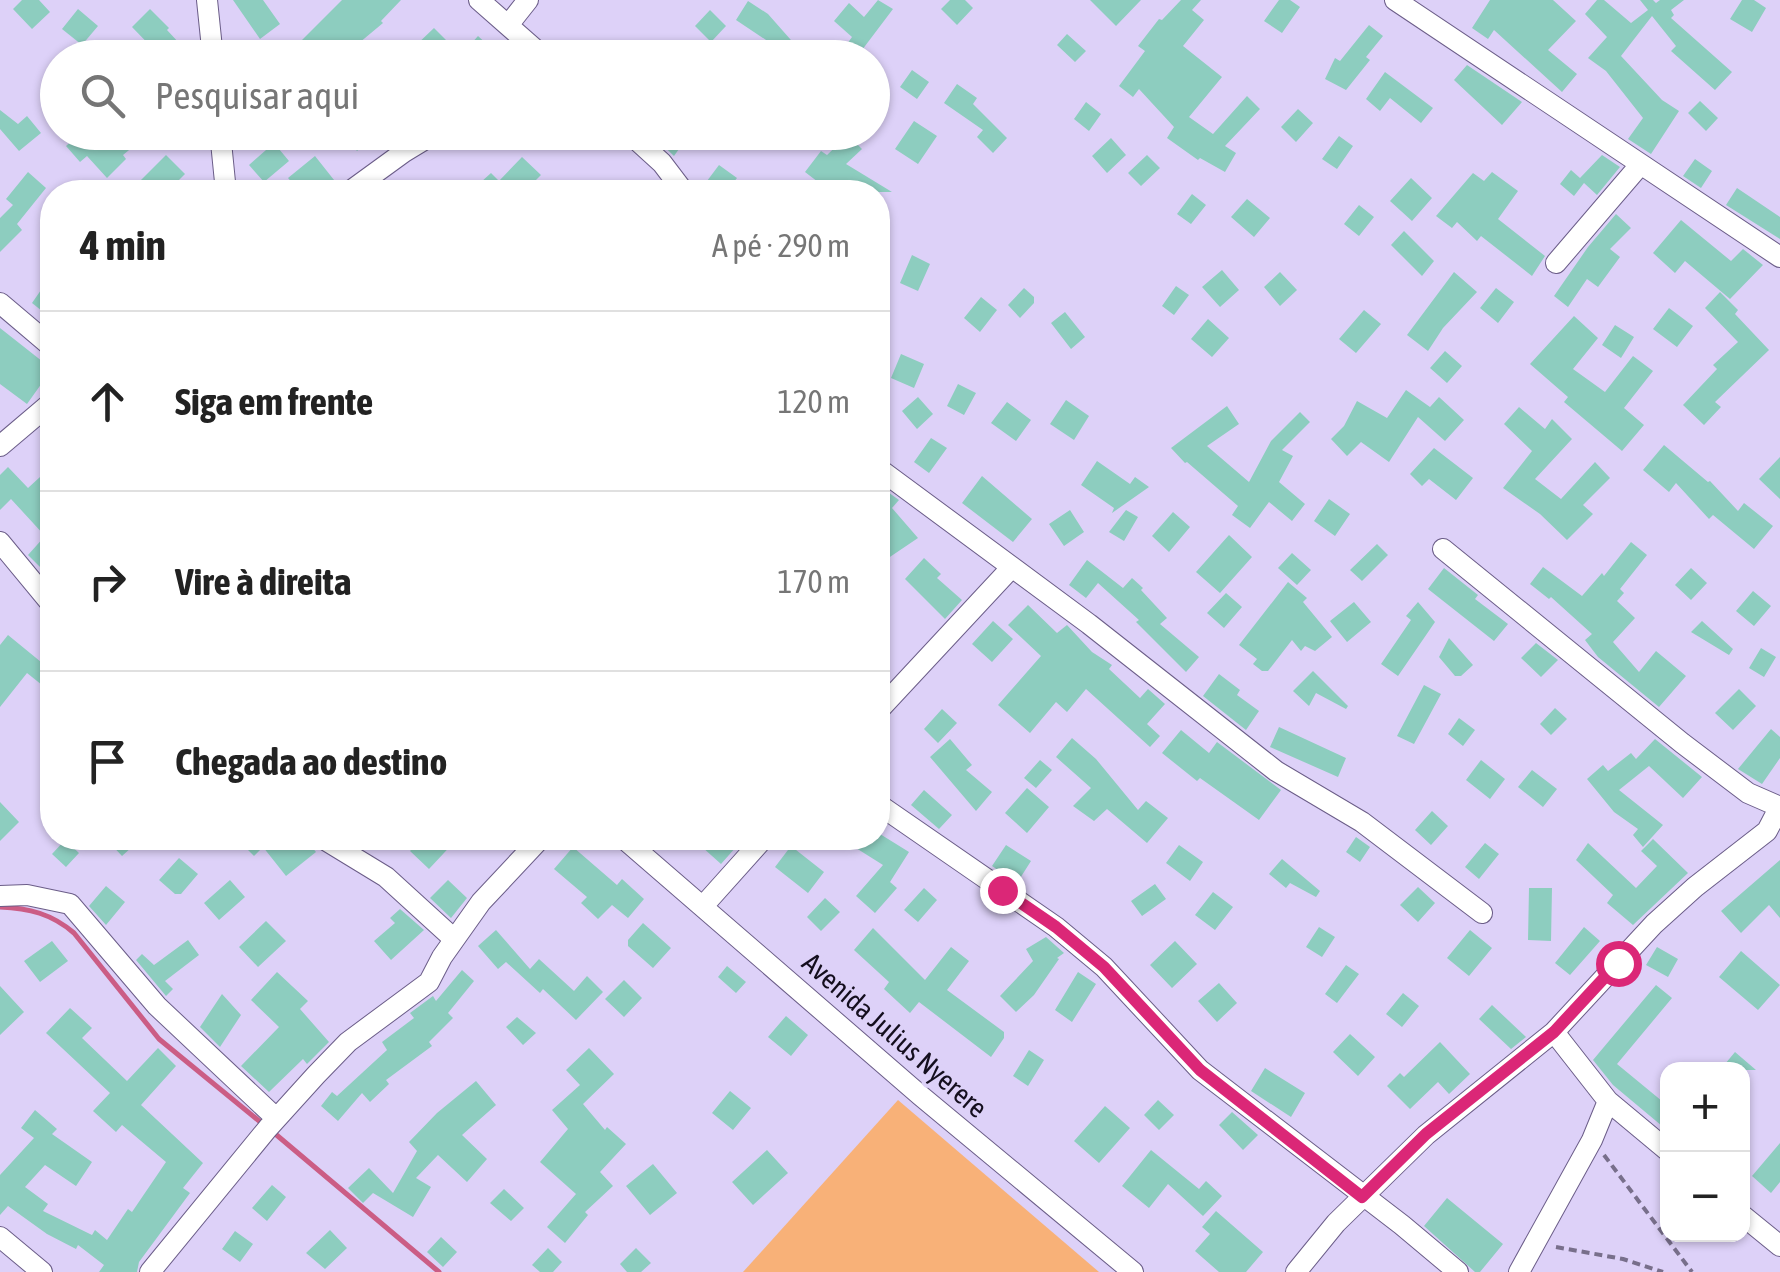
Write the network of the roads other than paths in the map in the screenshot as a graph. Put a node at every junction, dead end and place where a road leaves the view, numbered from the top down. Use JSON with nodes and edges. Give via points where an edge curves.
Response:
{"nodes":[{"id":1,"x":206,"y":0,"type":"edge"},
{"id":2,"x":480,"y":0,"type":"edge"},
{"id":3,"x":528,"y":0,"type":"edge"},
{"id":4,"x":1395,"y":0,"type":"edge"},
{"id":5,"x":508,"y":24,"type":"junction"},
{"id":6,"x":210,"y":40,"type":"edge"},
{"id":7,"x":522,"y":40,"type":"edge"},
{"id":8,"x":222,"y":150,"type":"edge"},
{"id":9,"x":407,"y":150,"type":"edge"},
{"id":10,"x":648,"y":150,"type":"edge"},
{"id":11,"x":1640,"y":165,"type":"junction"},
{"id":12,"x":225,"y":180,"type":"edge"},
{"id":13,"x":366,"y":180,"type":"edge"},
{"id":14,"x":675,"y":180,"type":"edge"},
{"id":15,"x":1780,"y":257,"type":"edge"},
{"id":16,"x":1556,"y":263,"type":"dead end"},
{"id":17,"x":0,"y":303,"type":"edge"},
{"id":18,"x":40,"y":338,"type":"edge"},
{"id":19,"x":40,"y":412,"type":"edge"},
{"id":20,"x":0,"y":446,"type":"edge"},
{"id":21,"x":890,"y":477,"type":"edge"},
{"id":22,"x":0,"y":542,"type":"edge"},
{"id":23,"x":1443,"y":549,"type":"dead end"},
{"id":24,"x":1012,"y":567,"type":"junction"},
{"id":25,"x":40,"y":590,"type":"edge"},
{"id":26,"x":890,"y":698,"type":"edge"},
{"id":27,"x":1780,"y":807,"type":"edge"},
{"id":28,"x":890,"y":812,"type":"edge"},
{"id":29,"x":342,"y":850,"type":"edge"},
{"id":30,"x":530,"y":850,"type":"edge"},
{"id":31,"x":638,"y":850,"type":"edge"},
{"id":32,"x":753,"y":850,"type":"edge"},
{"id":33,"x":0,"y":896,"type":"edge"},
{"id":34,"x":704,"y":905,"type":"junction"},
{"id":35,"x":1482,"y":914,"type":"dead end"},
{"id":36,"x":454,"y":939,"type":"junction"},
{"id":37,"x":1554,"y":1032,"type":"junction"},
{"id":38,"x":1608,"y":1100,"type":"junction"},
{"id":39,"x":276,"y":1118,"type":"junction"},
{"id":40,"x":1660,"y":1144,"type":"edge"},
{"id":41,"x":1362,"y":1197,"type":"junction"},
{"id":42,"x":1750,"y":1222,"type":"edge"},
{"id":43,"x":0,"y":1237,"type":"edge"},
{"id":44,"x":1780,"y":1246,"type":"edge"},
{"id":45,"x":42,"y":1272,"type":"edge"},
{"id":46,"x":150,"y":1272,"type":"edge"},
{"id":47,"x":1133,"y":1272,"type":"edge"},
{"id":48,"x":1296,"y":1272,"type":"edge"},
{"id":49,"x":1458,"y":1272,"type":"edge"},
{"id":50,"x":1519,"y":1272,"type":"edge"}],
"edges":[{"from":1,"to":6,"type":"street"},
{"from":2,"to":5,"type":"street"},
{"from":3,"to":5,"type":"street"},
{"from":4,"to":11,"type":"street"},
{"from":5,"to":7,"type":"street"},
{"from":8,"to":12,"type":"street"},
{"from":9,"to":13,"type":"street"},
{"from":10,"to":14,"type":"street"},
{"from":11,"to":15,"type":"street"},
{"from":11,"to":16,"type":"street"},
{"from":17,"to":18,"type":"street"},
{"from":19,"to":20,"type":"street"},
{"from":21,"to":24,"type":"street"},
{"from":22,"to":25,"type":"street"},
{"from":23,"to":27,"type":"street","via":[[1682,744],[1748,793]]},
{"from":24,"to":26,"type":"street"},
{"from":24,"to":35,"type":"street","via":[[1276,771],[1362,822]]},
{"from":27,"to":37,"type":"street","via":[[1768,831],[1654,924]]},
{"from":28,"to":41,"type":"street","via":[[1056,927],[1104,967],[1200,1070]]},
{"from":29,"to":36,"type":"street","via":[[386,877]]},
{"from":30,"to":36,"type":"street"},
{"from":31,"to":34,"type":"street","name":"Avenida Julius Nyerere"},
{"from":32,"to":34,"type":"street"},
{"from":33,"to":39,"type":"street","via":[[70,904],[157,1006]]},
{"from":34,"to":47,"type":"street","name":"Avenida Julius Nyerere"},
{"from":36,"to":39,"type":"street","via":[[429,982],[348,1042]]},
{"from":37,"to":38,"type":"street"},
{"from":37,"to":41,"type":"street","via":[[1426,1134]]},
{"from":38,"to":40,"type":"street"},
{"from":38,"to":50,"type":"street"},
{"from":39,"to":46,"type":"street"},
{"from":41,"to":48,"type":"street"},
{"from":41,"to":49,"type":"street"},
{"from":42,"to":44,"type":"street"},
{"from":43,"to":45,"type":"street"}]}
